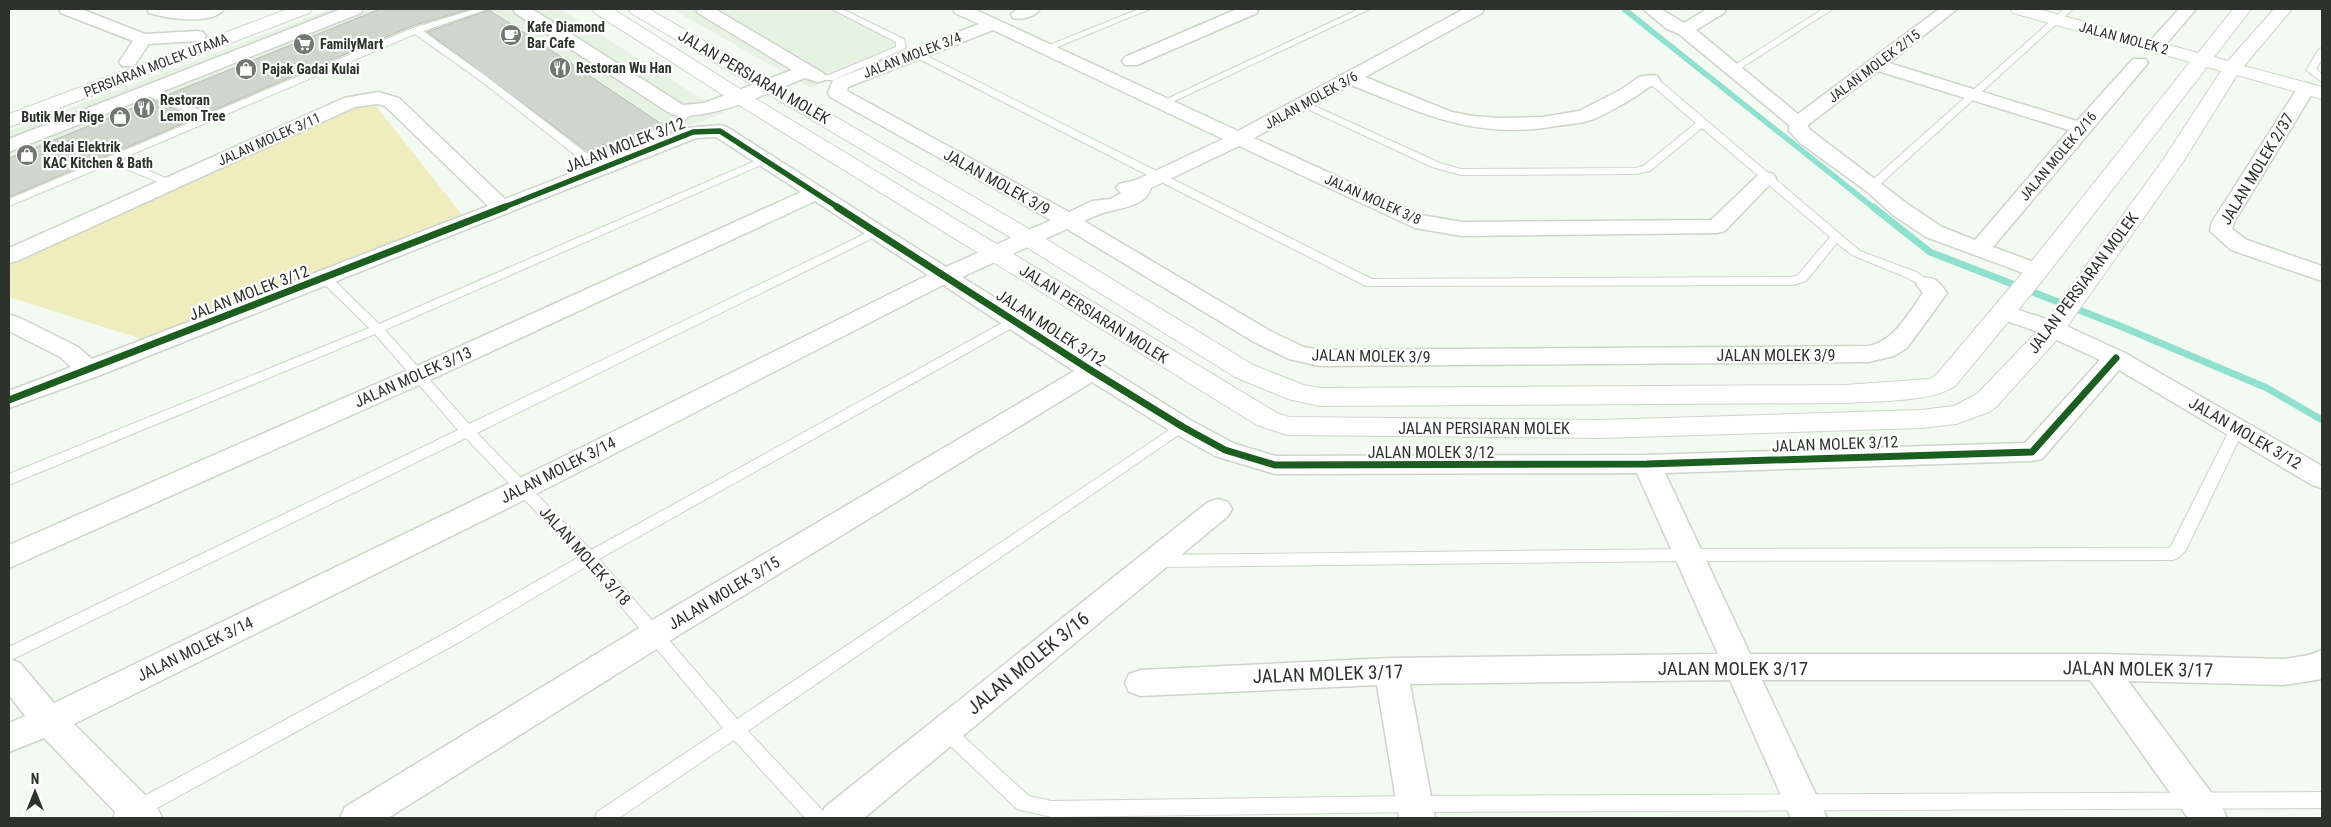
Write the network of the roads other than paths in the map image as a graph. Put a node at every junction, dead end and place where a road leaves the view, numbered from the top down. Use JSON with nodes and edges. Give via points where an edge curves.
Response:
{"nodes":[{"id":1,"x":67,"y":9,"type":"edge"},
{"id":2,"x":155,"y":9,"type":"edge"},
{"id":3,"x":216,"y":9,"type":"edge"},
{"id":4,"x":270,"y":9,"type":"edge"},
{"id":5,"x":303,"y":9,"type":"edge"},
{"id":6,"x":355,"y":9,"type":"edge"},
{"id":7,"x":484,"y":9,"type":"edge"},
{"id":8,"x":521,"y":9,"type":"edge"},
{"id":9,"x":601,"y":9,"type":"edge"},
{"id":10,"x":637,"y":9,"type":"edge"},
{"id":11,"x":704,"y":9,"type":"edge"},
{"id":12,"x":836,"y":9,"type":"edge"},
{"id":13,"x":961,"y":9,"type":"edge"},
{"id":14,"x":1146,"y":9,"type":"edge"},
{"id":15,"x":1251,"y":9,"type":"edge"},
{"id":16,"x":1366,"y":9,"type":"edge"},
{"id":17,"x":1651,"y":9,"type":"edge"},
{"id":18,"x":1718,"y":9,"type":"edge"},
{"id":19,"x":1829,"y":9,"type":"edge"},
{"id":20,"x":1949,"y":9,"type":"edge"},
{"id":21,"x":2019,"y":9,"type":"edge"},
{"id":22,"x":2188,"y":9,"type":"edge"},
{"id":23,"x":2242,"y":9,"type":"edge"},
{"id":24,"x":2283,"y":9,"type":"edge"},
{"id":25,"x":1467,"y":10,"type":"edge"},
{"id":26,"x":2063,"y":14,"type":"edge"},
{"id":27,"x":994,"y":24,"type":"junction"},
{"id":28,"x":416,"y":30,"type":"junction"},
{"id":29,"x":1684,"y":30,"type":"junction"},
{"id":30,"x":197,"y":36,"type":"junction"},
{"id":31,"x":143,"y":39,"type":"junction"},
{"id":32,"x":2155,"y":46,"type":"junction"},
{"id":33,"x":1048,"y":48,"type":"junction"},
{"id":34,"x":2322,"y":50,"type":"edge"},
{"id":35,"x":916,"y":54,"type":"junction"},
{"id":36,"x":2201,"y":59,"type":"junction"},
{"id":37,"x":1131,"y":61,"type":"dead end"},
{"id":38,"x":128,"y":62,"type":"junction"},
{"id":39,"x":2139,"y":64,"type":"dead end"},
{"id":40,"x":1877,"y":65,"type":"junction"},
{"id":41,"x":2232,"y":68,"type":"junction"},
{"id":42,"x":1732,"y":70,"type":"junction"},
{"id":43,"x":813,"y":74,"type":"junction"},
{"id":44,"x":1350,"y":78,"type":"junction"},
{"id":45,"x":1651,"y":80,"type":"joint"},
{"id":46,"x":768,"y":86,"type":"junction"},
{"id":47,"x":2317,"y":87,"type":"edge"},
{"id":48,"x":147,"y":92,"type":"junction"},
{"id":49,"x":837,"y":93,"type":"joint"},
{"id":50,"x":1973,"y":94,"type":"junction"},
{"id":51,"x":739,"y":96,"type":"junction"},
{"id":52,"x":1161,"y":104,"type":"junction"},
{"id":53,"x":1304,"y":105,"type":"junction"},
{"id":54,"x":9,"y":106,"type":"edge"},
{"id":55,"x":689,"y":111,"type":"junction"},
{"id":56,"x":210,"y":118,"type":"junction"},
{"id":57,"x":9,"y":121,"type":"edge"},
{"id":58,"x":1702,"y":123,"type":"junction"},
{"id":59,"x":1798,"y":123,"type":"junction"},
{"id":60,"x":2081,"y":128,"type":"junction"},
{"id":61,"x":1240,"y":138,"type":"junction"},
{"id":62,"x":9,"y":146,"type":"edge"},
{"id":63,"x":112,"y":159,"type":"junction"},
{"id":64,"x":764,"y":160,"type":"junction"},
{"id":65,"x":1766,"y":178,"type":"junction"},
{"id":66,"x":1150,"y":181,"type":"junction"},
{"id":67,"x":171,"y":184,"type":"junction"},
{"id":68,"x":1872,"y":186,"type":"junction"},
{"id":69,"x":816,"y":193,"type":"junction"},
{"id":70,"x":9,"y":203,"type":"edge"},
{"id":71,"x":502,"y":208,"type":"junction"},
{"id":72,"x":1068,"y":220,"type":"junction"},
{"id":73,"x":877,"y":232,"type":"junction"},
{"id":74,"x":1836,"y":237,"type":"junction"},
{"id":75,"x":1028,"y":238,"type":"junction"},
{"id":76,"x":1979,"y":249,"type":"junction"},
{"id":77,"x":994,"y":252,"type":"junction"},
{"id":78,"x":9,"y":256,"type":"edge"},
{"id":79,"x":2035,"y":274,"type":"junction"},
{"id":80,"x":2322,"y":274,"type":"edge"},
{"id":81,"x":944,"y":276,"type":"junction"},
{"id":82,"x":325,"y":278,"type":"junction"},
{"id":83,"x":1928,"y":284,"type":"joint"},
{"id":84,"x":2008,"y":306,"type":"junction"},
{"id":85,"x":1014,"y":321,"type":"junction"},
{"id":86,"x":9,"y":322,"type":"edge"},
{"id":87,"x":2056,"y":323,"type":"junction"},
{"id":88,"x":377,"y":329,"type":"junction"},
{"id":89,"x":2116,"y":358,"type":"junction"},
{"id":90,"x":89,"y":370,"type":"junction"},
{"id":91,"x":1092,"y":370,"type":"junction"},
{"id":92,"x":419,"y":375,"type":"junction"},
{"id":93,"x":9,"y":400,"type":"edge"},
{"id":94,"x":1183,"y":427,"type":"junction"},
{"id":95,"x":2237,"y":429,"type":"junction"},
{"id":96,"x":468,"y":432,"type":"junction"},
{"id":97,"x":1648,"y":464,"type":"junction"},
{"id":98,"x":2322,"y":478,"type":"edge"},
{"id":99,"x":9,"y":480,"type":"edge"},
{"id":100,"x":522,"y":489,"type":"junction"},
{"id":101,"x":1218,"y":509,"type":"dead end"},
{"id":102,"x":1689,"y":556,"type":"junction"},
{"id":103,"x":9,"y":557,"type":"edge"},
{"id":104,"x":589,"y":558,"type":"junction"},
{"id":105,"x":1152,"y":561,"type":"junction"},
{"id":106,"x":655,"y":634,"type":"junction"},
{"id":107,"x":9,"y":654,"type":"edge"},
{"id":108,"x":2322,"y":663,"type":"edge"},
{"id":109,"x":1741,"y":667,"type":"junction"},
{"id":110,"x":2099,"y":667,"type":"junction"},
{"id":111,"x":1391,"y":671,"type":"junction"},
{"id":112,"x":9,"y":672,"type":"edge"},
{"id":113,"x":1141,"y":683,"type":"dead end"},
{"id":114,"x":49,"y":721,"type":"junction"},
{"id":115,"x":735,"y":729,"type":"junction"},
{"id":116,"x":946,"y":731,"type":"junction"},
{"id":117,"x":9,"y":738,"type":"edge"},
{"id":118,"x":2322,"y":800,"type":"edge"},
{"id":119,"x":2203,"y":809,"type":"edge"},
{"id":120,"x":1805,"y":810,"type":"edge"},
{"id":121,"x":1416,"y":811,"type":"edge"},
{"id":122,"x":134,"y":816,"type":"edge"},
{"id":123,"x":358,"y":818,"type":"edge"},
{"id":124,"x":604,"y":818,"type":"edge"},
{"id":125,"x":817,"y":818,"type":"edge"},
{"id":126,"x":838,"y":818,"type":"edge"}],
"edges":[{"from":1,"to":31,"type":"street"},
{"from":2,"to":3,"type":"street","via":[[173,16]]},
{"from":4,"to":30,"type":"main road"},
{"from":5,"to":57,"type":"main road","name":"PERSIARAN MOLEK UTAMA"},
{"from":6,"to":48,"type":"street"},
{"from":7,"to":28,"type":"lane"},
{"from":8,"to":55,"type":"street","via":[[678,110]]},
{"from":9,"to":51,"type":"main road","name":"JALAN PERSIARAN MOLEK"},
{"from":10,"to":46,"type":"main road","name":"JALAN PERSIARAN MOLEK"},
{"from":11,"to":43,"type":"street"},
{"from":12,"to":43,"type":"lane","via":[[901,41],[901,48],[830,78]]},
{"from":13,"to":27,"type":"street","name":"JALAN MOLEK 3/8"},
{"from":14,"to":33,"type":"lane"},
{"from":15,"to":37,"type":"street"},
{"from":16,"to":52,"type":"lane"},
{"from":17,"to":29,"type":"street"},
{"from":18,"to":29,"type":"street"},
{"from":19,"to":42,"type":"lane"},
{"from":20,"to":40,"type":"street","name":"JALAN MOLEK 2/15"},
{"from":21,"to":26,"type":"main road","name":"JALAN MOLEK 2"},
{"from":22,"to":32,"type":"street"},
{"from":23,"to":36,"type":"main road","name":"JALAN PERSIARAN MOLEK"},
{"from":24,"to":41,"type":"main road","name":"JALAN PERSIARAN MOLEK"},
{"from":25,"to":44,"type":"street","name":"JALAN MOLEK 3/6"},
{"from":26,"to":32,"type":"main road","name":"JALAN MOLEK 2"},
{"from":26,"to":50,"type":"lane"},
{"from":27,"to":33,"type":"street","name":"JALAN MOLEK 3/8"},
{"from":27,"to":35,"type":"street","name":"JALAN MOLEK 3/4"},
{"from":28,"to":55,"type":"lane","via":[[583,156],[596,156],[633,143],[669,127]]},
{"from":28,"to":56,"type":"lane"},
{"from":29,"to":42,"type":"street"},
{"from":30,"to":31,"type":"street"},
{"from":30,"to":38,"type":"main road"},
{"from":31,"to":38,"type":"street"},
{"from":32,"to":36,"type":"main road","name":"JALAN MOLEK 2"},
{"from":33,"to":52,"type":"street","name":"JALAN MOLEK 3/8"},
{"from":34,"to":47,"type":"lane","via":[[2310,70]]},
{"from":35,"to":49,"type":"street","name":"JALAN MOLEK 3/4","via":[[840,84]]},
{"from":35,"to":66,"type":"lane","via":[[1006,98]]},
{"from":36,"to":41,"type":"main road","name":"JALAN MOLEK 2"},
{"from":36,"to":79,"type":"main road","name":"JALAN PERSIARAN MOLEK"},
{"from":38,"to":54,"type":"main road"},
{"from":39,"to":60,"type":"street","name":"JALAN MOLEK 2/16"},
{"from":40,"to":50,"type":"street"},
{"from":40,"to":59,"type":"street","name":"JALAN MOLEK 2/15"},
{"from":41,"to":47,"type":"main road","name":"JALAN MOLEK 2"},
{"from":41,"to":87,"type":"main road","name":"JALAN PERSIARAN MOLEK","via":[[2172,162]]},
{"from":42,"to":59,"type":"street"},
{"from":43,"to":46,"type":"street"},
{"from":44,"to":45,"type":"street","via":[[1446,116],[1500,124],[1542,123],[1584,116]]},
{"from":44,"to":53,"type":"street","name":"JALAN MOLEK 3/6"},
{"from":45,"to":58,"type":"lane"},
{"from":46,"to":51,"type":"street"},
{"from":46,"to":75,"type":"main road","name":"JALAN PERSIARAN MOLEK"},
{"from":47,"to":80,"type":"street","name":"JALAN MOLEK 2/37","via":[[2223,222],[2221,231],[2238,245]]},
{"from":48,"to":56,"type":"lane"},
{"from":48,"to":62,"type":"street"},
{"from":49,"to":72,"type":"street","name":"JALAN MOLEK 3/9"},
{"from":50,"to":60,"type":"street"},
{"from":50,"to":68,"type":"lane"},
{"from":51,"to":55,"type":"street","via":[[709,108]]},
{"from":51,"to":77,"type":"main road","name":"JALAN PERSIARAN MOLEK"},
{"from":52,"to":61,"type":"street","name":"JALAN MOLEK 3/8"},
{"from":53,"to":58,"type":"lane","via":[[1436,165],[1461,172],[1646,169]]},
{"from":53,"to":61,"type":"street","name":"JALAN MOLEK 3/6"},
{"from":56,"to":63,"type":"lane"},
{"from":58,"to":65,"type":"lane"},
{"from":59,"to":68,"type":"street","via":[[1799,131],[1807,139]]},
{"from":60,"to":76,"type":"street","name":"JALAN MOLEK 2/16"},
{"from":61,"to":65,"type":"street","name":"JALAN MOLEK 3/8","via":[[1415,221],[1462,229],[1718,226]]},
{"from":61,"to":66,"type":"street","name":"JALAN MOLEK 3/6"},
{"from":63,"to":67,"type":"lane"},
{"from":63,"to":70,"type":"lane"},
{"from":64,"to":69,"type":"street","name":"JALAN MOLEK 3/12"},
{"from":64,"to":71,"type":"street","name":"JALAN MOLEK 3/12","via":[[720,131],[693,132]]},
{"from":64,"to":88,"type":"lane"},
{"from":65,"to":74,"type":"lane"},
{"from":66,"to":72,"type":"street","name":"JALAN MOLEK 3/6","via":[[1140,192],[1114,205],[1100,206]]},
{"from":66,"to":74,"type":"lane","via":[[1363,280],[1380,284],[1793,280],[1802,278]]},
{"from":67,"to":71,"type":"street","name":"JALAN MOLEK 3/11","via":[[351,102],[378,98],[392,102]]},
{"from":67,"to":78,"type":"street","name":"JALAN MOLEK 3/11"},
{"from":68,"to":76,"type":"street","via":[[1934,232]]},
{"from":69,"to":73,"type":"street","name":"JALAN MOLEK 3/12"},
{"from":69,"to":92,"type":"street","name":"JALAN MOLEK 3/13"},
{"from":71,"to":82,"type":"street","name":"JALAN MOLEK 3/12"},
{"from":72,"to":75,"type":"street","name":"JALAN MOLEK 3/14"},
{"from":72,"to":83,"type":"street","name":"JALAN MOLEK 3/9","via":[[1263,337],[1298,354],[1320,358],[1868,354],[1885,351],[1898,343],[1935,293]]},
{"from":73,"to":81,"type":"street","name":"JALAN MOLEK 3/12"},
{"from":73,"to":96,"type":"lane"},
{"from":74,"to":83,"type":"lane","via":[[1856,253]]},
{"from":75,"to":77,"type":"street","name":"JALAN MOLEK 3/14"},
{"from":75,"to":84,"type":"main road","name":"JALAN PERSIARAN MOLEK","via":[[1244,371],[1298,393],[1320,397],[1845,394],[1927,388],[1938,386],[1957,369]]},
{"from":76,"to":79,"type":"street"},
{"from":77,"to":81,"type":"street","name":"JALAN MOLEK 3/14"},
{"from":77,"to":87,"type":"main road","name":"JALAN PERSIARAN MOLEK","via":[[1250,411],[1286,426],[1601,429],[1958,416],[1987,400]]},
{"from":79,"to":84,"type":"main road","name":"JALAN PERSIARAN MOLEK"},
{"from":81,"to":85,"type":"street","name":"JALAN MOLEK 3/12"},
{"from":81,"to":100,"type":"street","name":"JALAN MOLEK 3/14"},
{"from":82,"to":88,"type":"lane","name":"JALAN MOLEK 3/18"},
{"from":82,"to":90,"type":"street","name":"JALAN MOLEK 3/12"},
{"from":84,"to":87,"type":"street","name":"JALAN MOLEK 3/12"},
{"from":85,"to":91,"type":"street","name":"JALAN MOLEK 3/12"},
{"from":85,"to":104,"type":"lane"},
{"from":86,"to":90,"type":"street","via":[[69,352]]},
{"from":87,"to":89,"type":"street","name":"JALAN MOLEK 3/12"},
{"from":88,"to":92,"type":"lane","name":"JALAN MOLEK 3/18"},
{"from":88,"to":99,"type":"lane"},
{"from":89,"to":95,"type":"street","name":"JALAN MOLEK 3/12"},
{"from":89,"to":97,"type":"street","name":"JALAN MOLEK 3/12","via":[[2032,452]]},
{"from":90,"to":93,"type":"street","name":"JALAN MOLEK 3/12"},
{"from":91,"to":94,"type":"street","name":"JALAN MOLEK 3/12"},
{"from":91,"to":106,"type":"street","name":"JALAN MOLEK 3/15"},
{"from":92,"to":96,"type":"lane","name":"JALAN MOLEK 3/18"},
{"from":92,"to":103,"type":"street","name":"JALAN MOLEK 3/13"},
{"from":94,"to":97,"type":"street","name":"JALAN MOLEK 3/12","via":[[1225,450],[1275,465]]},
{"from":94,"to":115,"type":"lane"},
{"from":95,"to":98,"type":"street","name":"JALAN MOLEK 3/12"},
{"from":95,"to":102,"type":"lane","via":[[2178,550],[2173,554]]},
{"from":96,"to":100,"type":"lane","name":"JALAN MOLEK 3/18"},
{"from":96,"to":107,"type":"lane"},
{"from":97,"to":102,"type":"street"},
{"from":100,"to":104,"type":"lane","name":"JALAN MOLEK 3/18"},
{"from":100,"to":114,"type":"street","name":"JALAN MOLEK 3/14"},
{"from":101,"to":105,"type":"street","name":"JALAN MOLEK 3/16"},
{"from":102,"to":105,"type":"lane"},
{"from":102,"to":109,"type":"street"},
{"from":104,"to":106,"type":"lane","name":"JALAN MOLEK 3/18"},
{"from":104,"to":122,"type":"lane"},
{"from":105,"to":116,"type":"street","name":"JALAN MOLEK 3/16"},
{"from":106,"to":115,"type":"lane","name":"JALAN MOLEK 3/18"},
{"from":106,"to":123,"type":"street","name":"JALAN MOLEK 3/15"},
{"from":108,"to":110,"type":"street","name":"JALAN MOLEK 3/17","via":[[2318,667],[2284,672]]},
{"from":109,"to":110,"type":"street","name":"JALAN MOLEK 3/17"},
{"from":109,"to":111,"type":"street","name":"JALAN MOLEK 3/17"},
{"from":109,"to":120,"type":"street"},
{"from":110,"to":119,"type":"street"},
{"from":111,"to":113,"type":"street","name":"JALAN MOLEK 3/17"},
{"from":111,"to":121,"type":"street"},
{"from":112,"to":114,"type":"street"},
{"from":114,"to":117,"type":"street","name":"JALAN MOLEK 3/14"},
{"from":114,"to":122,"type":"street"},
{"from":115,"to":124,"type":"lane"},
{"from":115,"to":125,"type":"lane","name":"JALAN MOLEK 3/18"},
{"from":116,"to":121,"type":"lane","via":[[1024,803],[1051,809]]},
{"from":116,"to":126,"type":"street","name":"JALAN MOLEK 3/16"},
{"from":118,"to":119,"type":"lane"},
{"from":119,"to":120,"type":"lane"},
{"from":120,"to":121,"type":"lane"}]}
